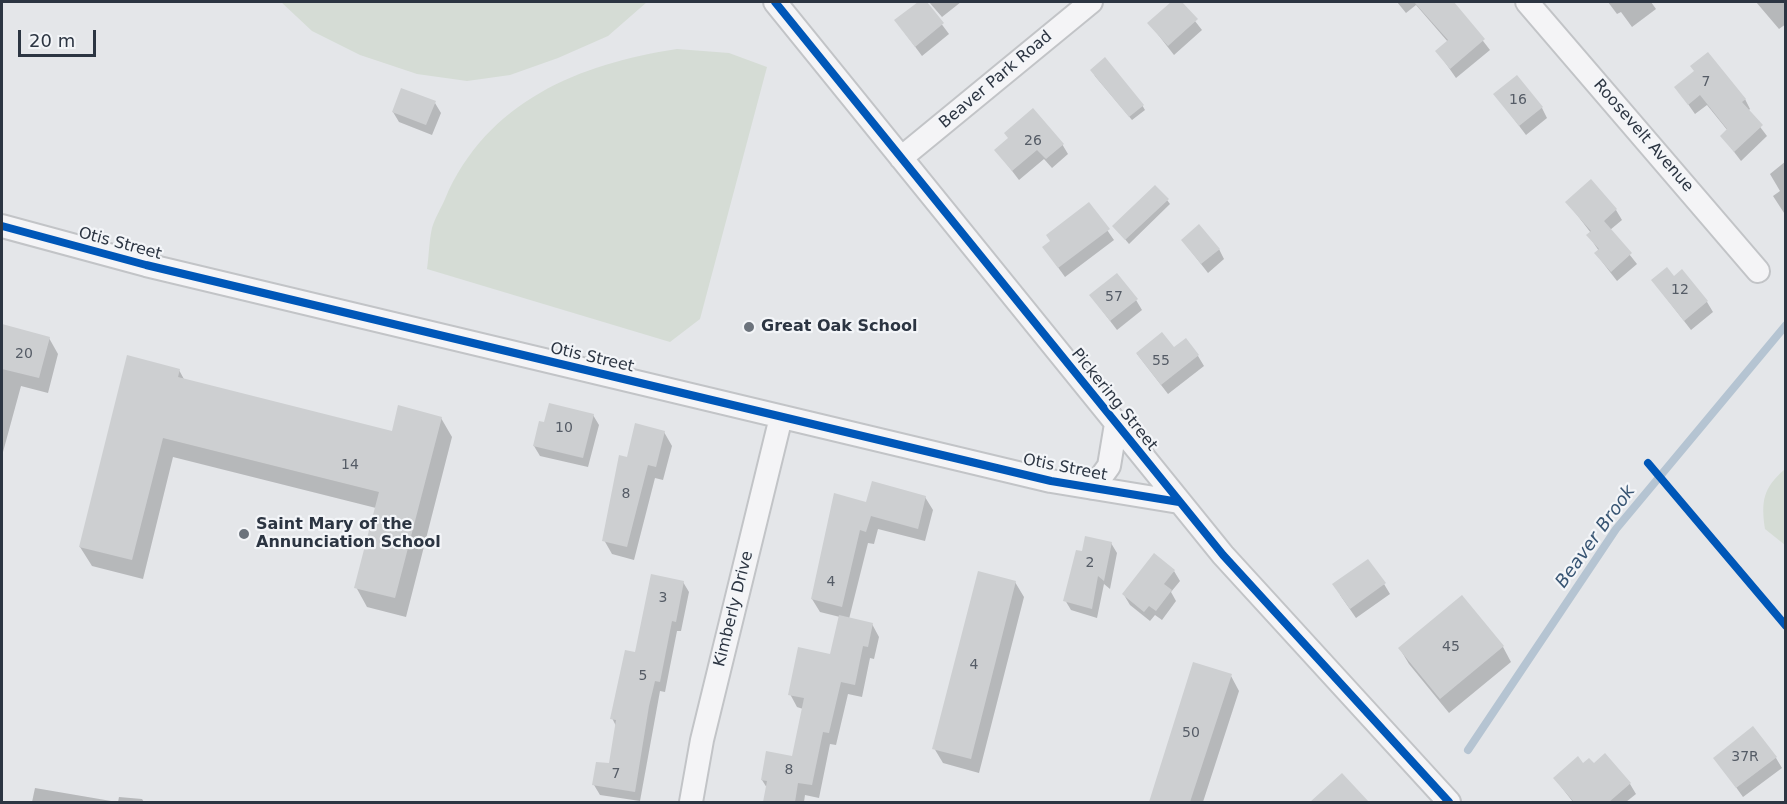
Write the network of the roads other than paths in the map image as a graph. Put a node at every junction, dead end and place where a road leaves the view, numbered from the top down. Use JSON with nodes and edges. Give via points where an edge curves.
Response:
{"nodes":[{"id":1,"x":775,"y":2,"type":"edge"},
{"id":2,"x":1091,"y":2,"type":"edge"},
{"id":3,"x":1527,"y":2,"type":"edge"},
{"id":4,"x":901,"y":158,"type":"junction"},
{"id":5,"x":2,"y":226,"type":"edge"},
{"id":6,"x":1758,"y":271,"type":"dead end"},
{"id":7,"x":781,"y":417,"type":"junction"},
{"id":8,"x":1116,"y":424,"type":"junction"},
{"id":9,"x":1093,"y":488,"type":"junction"},
{"id":10,"x":1179,"y":502,"type":"junction"},
{"id":11,"x":691,"y":802,"type":"edge"},
{"id":12,"x":1449,"y":802,"type":"edge"}],
"edges":[{"from":1,"to":4,"type":"street","name":"Pickering Street"},
{"from":2,"to":4,"type":"street","name":"Beaver Park Road"},
{"from":3,"to":6,"type":"street","name":"Roosevelt Avenue"},
{"from":4,"to":8,"type":"street","name":"Pickering Street"},
{"from":5,"to":7,"type":"street","name":"Otis Street","via":[[158,268]]},
{"from":7,"to":9,"type":"street","name":"Otis Street"},
{"from":7,"to":11,"type":"street","name":"Kimberly Drive","via":[[702,740]]},
{"from":8,"to":9,"type":"street","name":"Otis Street","via":[[1109,466]]},
{"from":8,"to":10,"type":"street","name":"Pickering Street"},
{"from":9,"to":10,"type":"street","name":"Otis Street"},
{"from":10,"to":12,"type":"street","name":"Pickering Street","via":[[1230,564]]}]}
